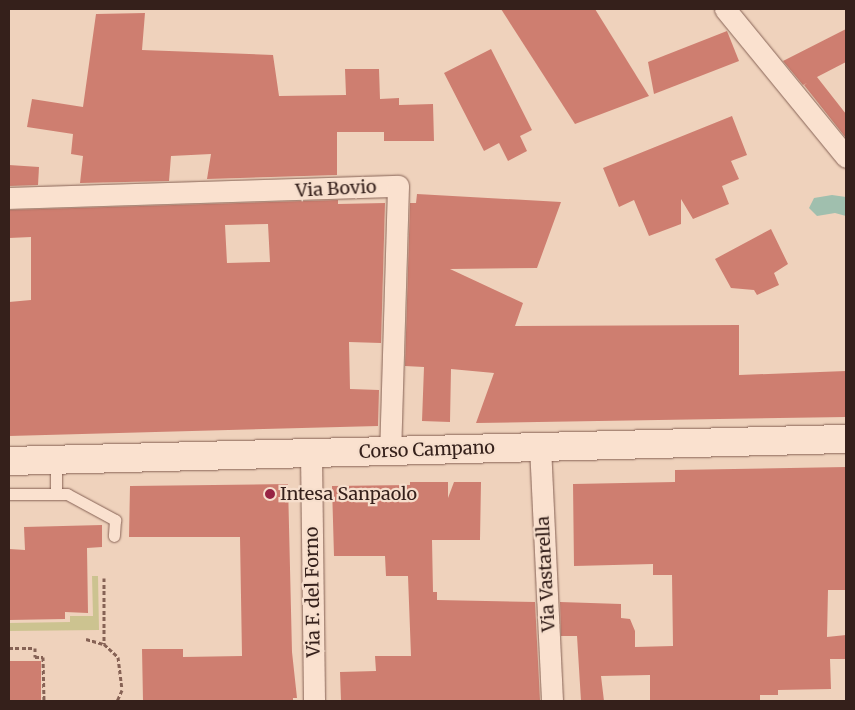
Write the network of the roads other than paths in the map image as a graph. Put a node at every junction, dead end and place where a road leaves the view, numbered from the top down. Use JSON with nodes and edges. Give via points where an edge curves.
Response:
{"nodes":[{"id":1,"x":725,"y":9,"type":"edge"},
{"id":2,"x":846,"y":157,"type":"edge"},
{"id":3,"x":9,"y":198,"type":"edge"},
{"id":4,"x":846,"y":439,"type":"edge"},
{"id":5,"x":540,"y":446,"type":"junction"},
{"id":6,"x":390,"y":451,"type":"junction"},
{"id":7,"x":311,"y":453,"type":"junction"},
{"id":8,"x":56,"y":460,"type":"junction"},
{"id":9,"x":9,"y":461,"type":"edge"},
{"id":10,"x":9,"y":494,"type":"edge"},
{"id":11,"x":56,"y":494,"type":"junction"},
{"id":12,"x":114,"y":536,"type":"dead end"},
{"id":13,"x":314,"y":701,"type":"edge"},
{"id":14,"x":552,"y":701,"type":"edge"}],
"edges":[{"from":1,"to":2,"type":"street"},
{"from":3,"to":6,"type":"street","name":"Via Bovio","via":[[398,186]]},
{"from":4,"to":5,"type":"main road","name":"Corso Campano"},
{"from":5,"to":6,"type":"main road","name":"Corso Campano"},
{"from":5,"to":14,"type":"street","name":"Via Vastarella"},
{"from":6,"to":7,"type":"main road","name":"Corso Campano"},
{"from":7,"to":8,"type":"main road","name":"Corso Campano"},
{"from":7,"to":13,"type":"street","name":"Via F. del Forno"},
{"from":8,"to":9,"type":"main road","name":"Corso Campano"},
{"from":8,"to":11,"type":"lane"},
{"from":10,"to":11,"type":"lane"},
{"from":11,"to":12,"type":"lane","via":[[67,494],[115,520]]}]}
